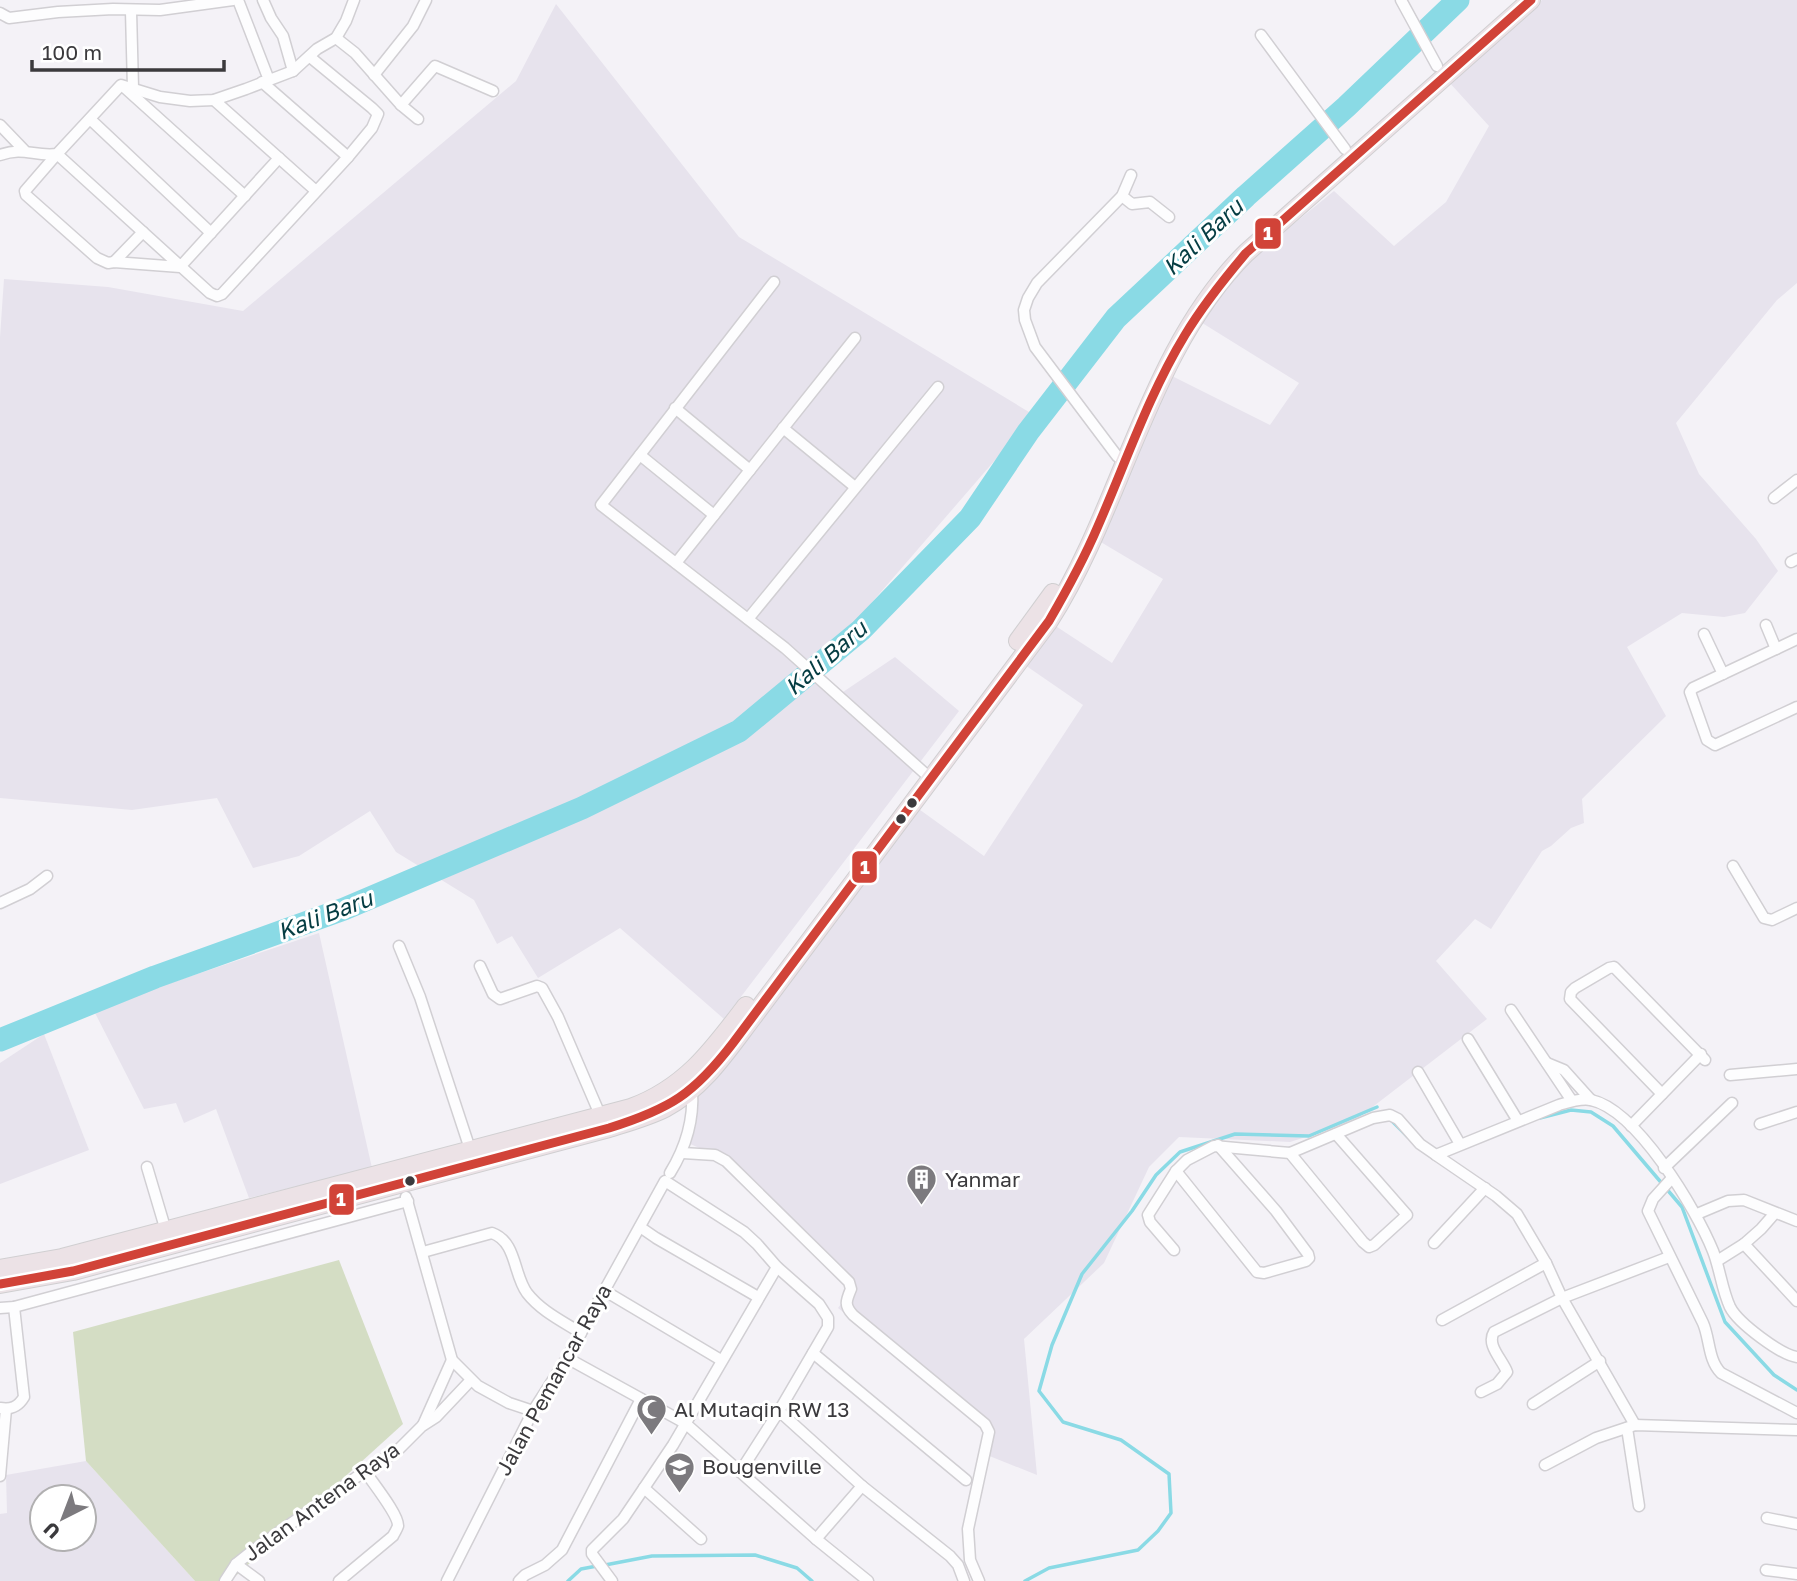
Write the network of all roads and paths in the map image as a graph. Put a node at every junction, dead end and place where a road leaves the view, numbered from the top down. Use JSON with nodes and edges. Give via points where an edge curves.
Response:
{"nodes":[{"id":1,"x":233,"y":0,"type":"edge"},
{"id":2,"x":238,"y":0,"type":"edge"},
{"id":3,"x":263,"y":0,"type":"edge"},
{"id":4,"x":354,"y":0,"type":"edge"},
{"id":5,"x":426,"y":0,"type":"edge"},
{"id":6,"x":1401,"y":0,"type":"edge"},
{"id":7,"x":1513,"y":0,"type":"edge"},
{"id":8,"x":1531,"y":0,"type":"edge"},
{"id":9,"x":131,"y":10,"type":"junction"},
{"id":10,"x":0,"y":13,"type":"edge"},
{"id":11,"x":1261,"y":35,"type":"dead end"},
{"id":12,"x":336,"y":38,"type":"junction"},
{"id":13,"x":310,"y":57,"type":"junction"},
{"id":14,"x":1434,"y":59,"type":"junction"},
{"id":15,"x":293,"y":71,"type":"junction"},
{"id":16,"x":374,"y":75,"type":"junction"},
{"id":17,"x":265,"y":81,"type":"junction"},
{"id":18,"x":121,"y":85,"type":"junction"},
{"id":19,"x":133,"y":88,"type":"junction"},
{"id":20,"x":493,"y":91,"type":"dead end"},
{"id":21,"x":214,"y":100,"type":"junction"},
{"id":22,"x":401,"y":105,"type":"junction"},
{"id":23,"x":90,"y":119,"type":"junction"},
{"id":24,"x":418,"y":119,"type":"dead end"},
{"id":25,"x":0,"y":125,"type":"edge"},
{"id":26,"x":1345,"y":149,"type":"junction"},
{"id":27,"x":24,"y":150,"type":"junction"},
{"id":28,"x":0,"y":155,"type":"edge"},
{"id":29,"x":57,"y":155,"type":"junction"},
{"id":30,"x":348,"y":157,"type":"junction"},
{"id":31,"x":279,"y":158,"type":"junction"},
{"id":32,"x":1131,"y":175,"type":"dead end"},
{"id":33,"x":316,"y":191,"type":"junction"},
{"id":34,"x":245,"y":196,"type":"junction"},
{"id":35,"x":1122,"y":196,"type":"junction"},
{"id":36,"x":1169,"y":217,"type":"dead end"},
{"id":37,"x":143,"y":232,"type":"junction"},
{"id":38,"x":211,"y":233,"type":"junction"},
{"id":39,"x":114,"y":262,"type":"junction"},
{"id":40,"x":180,"y":267,"type":"junction"},
{"id":41,"x":774,"y":282,"type":"dead end"},
{"id":42,"x":855,"y":338,"type":"dead end"},
{"id":43,"x":938,"y":387,"type":"dead end"},
{"id":44,"x":676,"y":408,"type":"junction"},
{"id":45,"x":783,"y":428,"type":"junction"},
{"id":46,"x":640,"y":455,"type":"junction"},
{"id":47,"x":1121,"y":459,"type":"junction"},
{"id":48,"x":750,"y":470,"type":"junction"},
{"id":49,"x":1797,"y":480,"type":"edge"},
{"id":50,"x":855,"y":487,"type":"junction"},
{"id":51,"x":1774,"y":498,"type":"dead end"},
{"id":52,"x":715,"y":515,"type":"junction"},
{"id":53,"x":676,"y":563,"type":"junction"},
{"id":54,"x":748,"y":619,"type":"junction"},
{"id":55,"x":1766,"y":625,"type":"dead end"},
{"id":56,"x":1704,"y":634,"type":"dead end"},
{"id":57,"x":1797,"y":639,"type":"edge"},
{"id":58,"x":1776,"y":649,"type":"junction"},
{"id":59,"x":1723,"y":674,"type":"junction"},
{"id":60,"x":1797,"y":707,"type":"edge"},
{"id":61,"x":926,"y":774,"type":"junction"},
{"id":62,"x":1732,"y":866,"type":"dead end"},
{"id":63,"x":47,"y":876,"type":"dead end"},
{"id":64,"x":0,"y":903,"type":"edge"},
{"id":65,"x":1797,"y":908,"type":"edge"},
{"id":66,"x":399,"y":946,"type":"dead end"},
{"id":67,"x":480,"y":967,"type":"dead end"},
{"id":68,"x":1511,"y":1010,"type":"dead end"},
{"id":69,"x":1468,"y":1039,"type":"dead end"},
{"id":70,"x":1547,"y":1063,"type":"junction"},
{"id":71,"x":1797,"y":1069,"type":"edge"},
{"id":72,"x":1418,"y":1072,"type":"dead end"},
{"id":73,"x":1730,"y":1076,"type":"dead end"},
{"id":74,"x":692,"y":1090,"type":"junction"},
{"id":75,"x":1662,"y":1094,"type":"junction"},
{"id":76,"x":1591,"y":1100,"type":"junction"},
{"id":77,"x":1572,"y":1101,"type":"junction"},
{"id":78,"x":1732,"y":1103,"type":"dead end"},
{"id":79,"x":1797,"y":1112,"type":"edge"},
{"id":80,"x":601,"y":1117,"type":"junction"},
{"id":81,"x":1518,"y":1121,"type":"junction"},
{"id":82,"x":1760,"y":1124,"type":"dead end"},
{"id":83,"x":1631,"y":1126,"type":"junction"},
{"id":84,"x":1336,"y":1134,"type":"junction"},
{"id":85,"x":1460,"y":1143,"type":"junction"},
{"id":86,"x":1218,"y":1145,"type":"junction"},
{"id":87,"x":470,"y":1149,"type":"junction"},
{"id":88,"x":683,"y":1153,"type":"junction"},
{"id":89,"x":1290,"y":1153,"type":"junction"},
{"id":90,"x":1436,"y":1155,"type":"junction"},
{"id":91,"x":147,"y":1167,"type":"dead end"},
{"id":92,"x":1664,"y":1168,"type":"junction"},
{"id":93,"x":1176,"y":1171,"type":"junction"},
{"id":94,"x":400,"y":1175,"type":"junction"},
{"id":95,"x":668,"y":1177,"type":"junction"},
{"id":96,"x":1666,"y":1184,"type":"junction"},
{"id":97,"x":1485,"y":1188,"type":"junction"},
{"id":98,"x":408,"y":1202,"type":"junction"},
{"id":99,"x":1775,"y":1213,"type":"junction"},
{"id":100,"x":1697,"y":1214,"type":"junction"},
{"id":101,"x":1797,"y":1221,"type":"edge"},
{"id":102,"x":640,"y":1227,"type":"junction"},
{"id":103,"x":166,"y":1231,"type":"junction"},
{"id":104,"x":1434,"y":1242,"type":"dead end"},
{"id":105,"x":1744,"y":1244,"type":"junction"},
{"id":106,"x":1174,"y":1250,"type":"dead end"},
{"id":107,"x":423,"y":1252,"type":"junction"},
{"id":108,"x":1669,"y":1257,"type":"junction"},
{"id":109,"x":1717,"y":1261,"type":"junction"},
{"id":110,"x":1546,"y":1263,"type":"junction"},
{"id":111,"x":777,"y":1267,"type":"junction"},
{"id":112,"x":0,"y":1269,"type":"edge"},
{"id":113,"x":0,"y":1284,"type":"edge"},
{"id":114,"x":605,"y":1291,"type":"junction"},
{"id":115,"x":758,"y":1297,"type":"junction"},
{"id":116,"x":1562,"y":1298,"type":"junction"},
{"id":117,"x":1797,"y":1301,"type":"edge"},
{"id":118,"x":14,"y":1307,"type":"junction"},
{"id":119,"x":0,"y":1308,"type":"edge"},
{"id":120,"x":1442,"y":1320,"type":"dead end"},
{"id":121,"x":581,"y":1333,"type":"junction"},
{"id":122,"x":813,"y":1353,"type":"junction"},
{"id":123,"x":1797,"y":1357,"type":"edge"},
{"id":124,"x":567,"y":1358,"type":"junction"},
{"id":125,"x":452,"y":1360,"type":"junction"},
{"id":126,"x":721,"y":1360,"type":"junction"},
{"id":127,"x":1600,"y":1362,"type":"junction"},
{"id":128,"x":471,"y":1380,"type":"junction"},
{"id":129,"x":1481,"y":1392,"type":"dead end"},
{"id":130,"x":641,"y":1399,"type":"junction"},
{"id":131,"x":1533,"y":1404,"type":"dead end"},
{"id":132,"x":3,"y":1409,"type":"edge"},
{"id":133,"x":533,"y":1410,"type":"junction"},
{"id":134,"x":779,"y":1411,"type":"junction"},
{"id":135,"x":1797,"y":1413,"type":"edge"},
{"id":136,"x":685,"y":1423,"type":"junction"},
{"id":137,"x":422,"y":1426,"type":"junction"},
{"id":138,"x":1631,"y":1427,"type":"junction"},
{"id":139,"x":1797,"y":1430,"type":"edge"},
{"id":140,"x":1,"y":1460,"type":"edge"},
{"id":141,"x":1545,"y":1465,"type":"dead end"},
{"id":142,"x":365,"y":1471,"type":"junction"},
{"id":143,"x":740,"y":1472,"type":"junction"},
{"id":144,"x":0,"y":1476,"type":"edge"},
{"id":145,"x":966,"y":1480,"type":"dead end"},
{"id":146,"x":862,"y":1486,"type":"junction"},
{"id":147,"x":644,"y":1488,"type":"junction"},
{"id":148,"x":1639,"y":1506,"type":"dead end"},
{"id":149,"x":1767,"y":1518,"type":"dead end"},
{"id":150,"x":1797,"y":1524,"type":"edge"},
{"id":151,"x":701,"y":1539,"type":"dead end"},
{"id":152,"x":816,"y":1539,"type":"junction"},
{"id":153,"x":970,"y":1560,"type":"junction"},
{"id":154,"x":236,"y":1564,"type":"junction"},
{"id":155,"x":958,"y":1565,"type":"junction"},
{"id":156,"x":1766,"y":1570,"type":"dead end"},
{"id":157,"x":1797,"y":1574,"type":"edge"},
{"id":158,"x":609,"y":1577,"type":"edge"},
{"id":159,"x":225,"y":1581,"type":"edge"},
{"id":160,"x":259,"y":1581,"type":"edge"},
{"id":161,"x":339,"y":1581,"type":"edge"},
{"id":162,"x":447,"y":1581,"type":"edge"},
{"id":163,"x":519,"y":1581,"type":"edge"},
{"id":164,"x":867,"y":1581,"type":"edge"},
{"id":165,"x":964,"y":1581,"type":"edge"},
{"id":166,"x":979,"y":1581,"type":"edge"}],
"edges":[{"from":1,"to":9,"type":"street","via":[[198,7]]},
{"from":2,"to":17,"type":"street"},
{"from":3,"to":15,"type":"street","via":[[283,36]]},
{"from":4,"to":12,"type":"street"},
{"from":5,"to":16,"type":"street","via":[[413,26]]},
{"from":6,"to":14,"type":"street"},
{"from":7,"to":14,"type":"highway"},
{"from":8,"to":47,"type":"highway","via":[[1231,267],[1183,335]]},
{"from":9,"to":10,"type":"street","via":[[9,18]]},
{"from":9,"to":19,"type":"street"},
{"from":11,"to":26,"type":"street"},
{"from":12,"to":13,"type":"street"},
{"from":12,"to":16,"type":"street"},
{"from":13,"to":15,"type":"street"},
{"from":13,"to":30,"type":"street","via":[[378,114]]},
{"from":14,"to":26,"type":"highway"},
{"from":15,"to":17,"type":"street"},
{"from":16,"to":22,"type":"street"},
{"from":17,"to":21,"type":"street"},
{"from":17,"to":30,"type":"street"},
{"from":18,"to":19,"type":"street"},
{"from":18,"to":23,"type":"street"},
{"from":18,"to":34,"type":"street"},
{"from":19,"to":21,"type":"street","via":[[160,97]]},
{"from":20,"to":22,"type":"street","via":[[436,66]]},
{"from":21,"to":31,"type":"street"},
{"from":22,"to":24,"type":"street"},
{"from":23,"to":29,"type":"street"},
{"from":23,"to":38,"type":"street"},
{"from":25,"to":27,"type":"street"},
{"from":26,"to":47,"type":"highway","via":[[1207,277],[1160,354]]},
{"from":27,"to":28,"type":"street"},
{"from":27,"to":29,"type":"street"},
{"from":29,"to":37,"type":"street"},
{"from":29,"to":39,"type":"street","via":[[26,187],[26,195],[85,250]]},
{"from":30,"to":33,"type":"street"},
{"from":31,"to":33,"type":"street"},
{"from":31,"to":34,"type":"street"},
{"from":32,"to":35,"type":"street"},
{"from":33,"to":40,"type":"street","via":[[222,294],[210,293]]},
{"from":34,"to":38,"type":"street"},
{"from":35,"to":36,"type":"street","via":[[1132,204],[1150,202]]},
{"from":35,"to":47,"type":"street","via":[[1037,283],[1024,310],[1042,357]]},
{"from":37,"to":39,"type":"street"},
{"from":37,"to":40,"type":"street"},
{"from":38,"to":40,"type":"street"},
{"from":39,"to":40,"type":"street"},
{"from":41,"to":44,"type":"street"},
{"from":42,"to":45,"type":"street"},
{"from":43,"to":50,"type":"street"},
{"from":44,"to":46,"type":"street"},
{"from":44,"to":48,"type":"street"},
{"from":45,"to":48,"type":"street"},
{"from":45,"to":50,"type":"street"},
{"from":46,"to":52,"type":"street"},
{"from":46,"to":53,"type":"street","via":[[601,505]]},
{"from":47,"to":61,"type":"highway","via":[[1099,529],[1053,614],[1027,639]]},
{"from":48,"to":52,"type":"street"},
{"from":49,"to":51,"type":"street"},
{"from":50,"to":54,"type":"street"},
{"from":52,"to":53,"type":"street"},
{"from":53,"to":54,"type":"street"},
{"from":54,"to":61,"type":"street"},
{"from":55,"to":58,"type":"street"},
{"from":56,"to":59,"type":"street"},
{"from":57,"to":58,"type":"street"},
{"from":58,"to":59,"type":"street"},
{"from":59,"to":60,"type":"street","via":[[1690,692],[1711,744]]},
{"from":61,"to":74,"type":"highway","via":[[752,1018]]},
{"from":61,"to":80,"type":"highway","via":[[693,1072],[648,1101]]},
{"from":62,"to":65,"type":"street","via":[[1764,918],[1769,921]]},
{"from":63,"to":64,"type":"street"},
{"from":66,"to":87,"type":"street"},
{"from":67,"to":80,"type":"street","via":[[500,999],[542,988]]},
{"from":68,"to":70,"type":"street"},
{"from":69,"to":81,"type":"street"},
{"from":70,"to":76,"type":"street","via":[[1564,1070]]},
{"from":70,"to":77,"type":"street"},
{"from":71,"to":73,"type":"street"},
{"from":72,"to":85,"type":"street"},
{"from":74,"to":88,"type":"street"},
{"from":74,"to":94,"type":"highway","via":[[641,1118]]},
{"from":75,"to":75,"type":"street","via":[[1570,999],[1571,992],[1614,967],[1703,1057]]},
{"from":75,"to":83,"type":"street"},
{"from":76,"to":77,"type":"street"},
{"from":76,"to":83,"type":"street","via":[[1610,1108]]},
{"from":77,"to":81,"type":"street"},
{"from":78,"to":92,"type":"street"},
{"from":79,"to":82,"type":"street"},
{"from":80,"to":87,"type":"highway"},
{"from":81,"to":85,"type":"street"},
{"from":83,"to":92,"type":"street"},
{"from":84,"to":89,"type":"street"},
{"from":84,"to":89,"type":"street","via":[[1407,1214],[1374,1245],[1363,1242]]},
{"from":84,"to":90,"type":"street","via":[[1390,1115]]},
{"from":85,"to":90,"type":"street"},
{"from":86,"to":89,"type":"street"},
{"from":86,"to":93,"type":"street"},
{"from":86,"to":93,"type":"street","via":[[1276,1211],[1308,1254],[1306,1261],[1257,1272]]},
{"from":87,"to":94,"type":"highway"},
{"from":88,"to":95,"type":"street","name":"Jalan Pemancar Raya"},
{"from":88,"to":153,"type":"street","via":[[715,1155],[726,1161],[849,1282],[846,1308],[985,1424],[989,1432],[968,1529]]},
{"from":90,"to":97,"type":"street"},
{"from":91,"to":103,"type":"street"},
{"from":92,"to":96,"type":"street"},
{"from":93,"to":106,"type":"street","via":[[1148,1215]]},
{"from":94,"to":98,"type":"street"},
{"from":94,"to":103,"type":"highway"},
{"from":94,"to":113,"type":"highway","via":[[73,1271]]},
{"from":95,"to":102,"type":"street","name":"Jalan Pemancar Raya"},
{"from":95,"to":111,"type":"street","via":[[744,1232]]},
{"from":96,"to":100,"type":"street"},
{"from":96,"to":108,"type":"street","via":[[1648,1211]]},
{"from":97,"to":104,"type":"street"},
{"from":97,"to":110,"type":"street","via":[[1517,1214]]},
{"from":98,"to":107,"type":"street"},
{"from":98,"to":118,"type":"street"},
{"from":99,"to":100,"type":"street","via":[[1744,1200],[1728,1201]]},
{"from":99,"to":101,"type":"street"},
{"from":99,"to":105,"type":"street"},
{"from":100,"to":109,"type":"street"},
{"from":102,"to":114,"type":"street","name":"Jalan Pemancar Raya"},
{"from":102,"to":115,"type":"street"},
{"from":103,"to":112,"type":"highway"},
{"from":105,"to":109,"type":"street"},
{"from":105,"to":117,"type":"street"},
{"from":107,"to":121,"type":"street","via":[[492,1233],[501,1236],[526,1291],[547,1313]]},
{"from":107,"to":125,"type":"street"},
{"from":108,"to":116,"type":"street"},
{"from":108,"to":135,"type":"street","via":[[1708,1334],[1715,1367]]},
{"from":109,"to":123,"type":"street","via":[[1731,1308],[1763,1339]]},
{"from":110,"to":116,"type":"street"},
{"from":110,"to":120,"type":"street"},
{"from":111,"to":115,"type":"street"},
{"from":111,"to":122,"type":"street","via":[[819,1304],[828,1318],[828,1327]]},
{"from":114,"to":121,"type":"street","name":"Jalan Pemancar Raya"},
{"from":114,"to":126,"type":"street"},
{"from":115,"to":126,"type":"street"},
{"from":116,"to":127,"type":"street"},
{"from":116,"to":129,"type":"street","via":[[1494,1332],[1491,1343],[1507,1372]]},
{"from":118,"to":119,"type":"street"},
{"from":118,"to":132,"type":"street","via":[[24,1397],[17,1406]]},
{"from":121,"to":124,"type":"street","name":"Jalan Pemancar Raya"},
{"from":122,"to":134,"type":"street"},
{"from":122,"to":145,"type":"street"},
{"from":124,"to":130,"type":"street"},
{"from":124,"to":133,"type":"street","name":"Jalan Pemancar Raya"},
{"from":125,"to":128,"type":"street"},
{"from":125,"to":137,"type":"street","name":"Jalan Antena Raya"},
{"from":126,"to":136,"type":"street"},
{"from":127,"to":131,"type":"street"},
{"from":127,"to":138,"type":"street"},
{"from":128,"to":133,"type":"street","via":[[509,1403]]},
{"from":128,"to":137,"type":"street","name":"Jalan Antena Raya"},
{"from":130,"to":136,"type":"street"},
{"from":130,"to":163,"type":"street","via":[[562,1550]]},
{"from":132,"to":140,"type":"street"},
{"from":133,"to":162,"type":"street","name":"Jalan Pemancar Raya"},
{"from":134,"to":143,"type":"street"},
{"from":134,"to":146,"type":"street"},
{"from":136,"to":143,"type":"street"},
{"from":136,"to":147,"type":"street"},
{"from":137,"to":142,"type":"street","name":"Jalan Antena Raya","via":[[397,1451]]},
{"from":138,"to":139,"type":"street"},
{"from":138,"to":141,"type":"street","via":[[1596,1438]]},
{"from":138,"to":148,"type":"street"},
{"from":140,"to":144,"type":"street"},
{"from":142,"to":154,"type":"street","name":"Jalan Antena Raya"},
{"from":142,"to":161,"type":"street","via":[[393,1513],[397,1528]]},
{"from":143,"to":152,"type":"street"},
{"from":146,"to":152,"type":"street"},
{"from":146,"to":155,"type":"street"},
{"from":147,"to":151,"type":"street"},
{"from":147,"to":158,"type":"street","via":[[623,1519],[592,1550]]},
{"from":149,"to":150,"type":"street"},
{"from":152,"to":164,"type":"street"},
{"from":153,"to":155,"type":"street"},
{"from":153,"to":166,"type":"street"},
{"from":154,"to":159,"type":"street","name":"Jalan Antena Raya"},
{"from":154,"to":160,"type":"street"},
{"from":155,"to":165,"type":"street"},
{"from":156,"to":157,"type":"street"}]}
